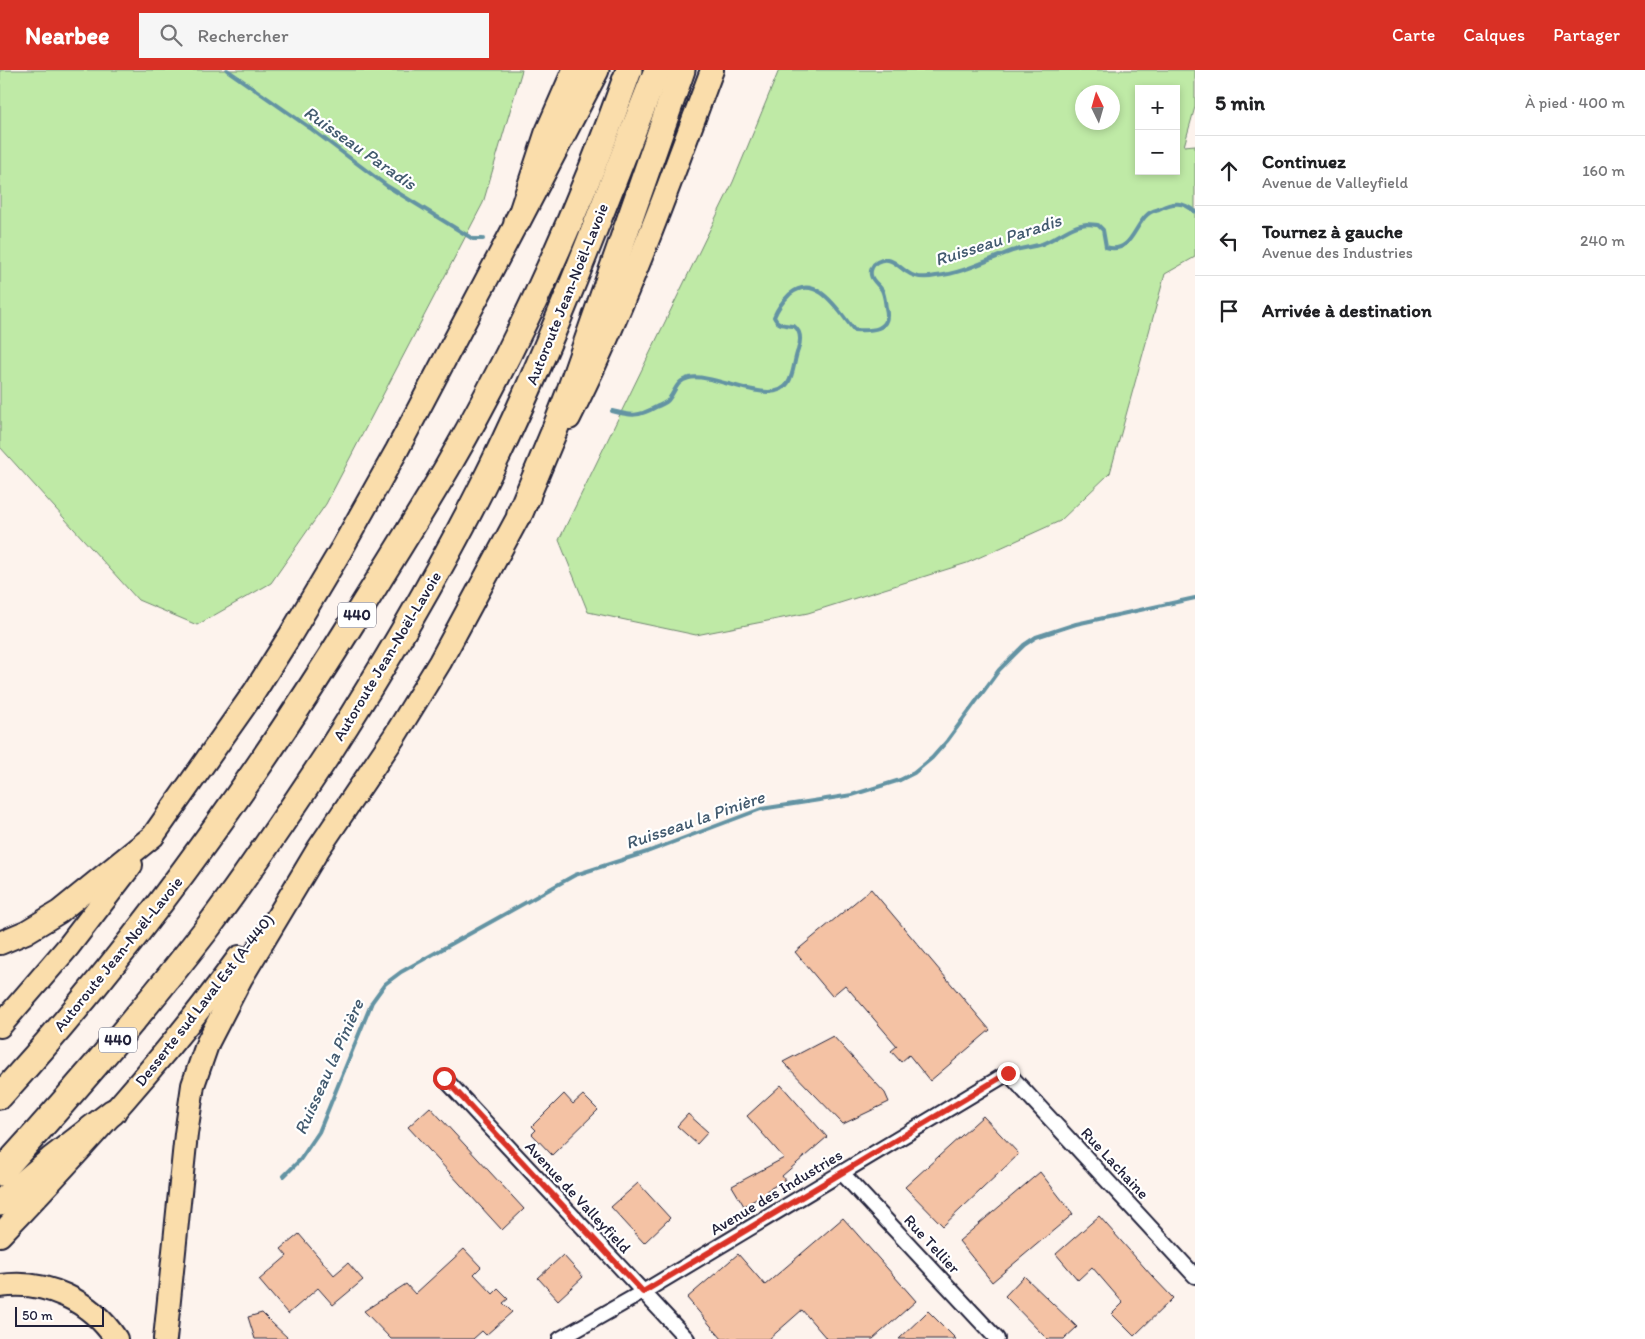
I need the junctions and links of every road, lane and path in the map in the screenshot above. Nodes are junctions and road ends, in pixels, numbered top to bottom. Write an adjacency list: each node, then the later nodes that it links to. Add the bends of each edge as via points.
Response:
1 (574, 70): 7 (highway, via 546,134)
2 (596, 70): 7 (highway)
3 (629, 70): 15 (highway, Autoroute Jean-Noël-Lavoie / 440, via 537,294 480,407 410,530 294,715 211,835 123,951)
4 (657, 70): 17 (highway, Autoroute Jean-Noël-Lavoie / 440, via 574,282 520,408 465,521 407,625 309,783 228,900 95,1067)
5 (682, 70): 8 (highway, via 569,393)
6 (712, 70): 8 (highway, via 608,336 545,468)
7 (517, 222): 9 (highway, via 397,450 321,584 251,697)
8 (520, 512): 10 (highway, via 440,662)
9 (153, 836): 11 (highway, via 60,912); 12 (highway, via 74,939)
10 (319, 848): 16 (highway, Desserte sud Laval Est (A-440), via 175,1042); 24 (highway, via 241,978 202,1054 193,1085 186,1134)
11 (0, 943)
12 (0, 1026)
13 (1008, 1073): 18 (street, Avenue des Industries); 21 (street, Rue Lachaine)
14 (444, 1078): 23 (street, Avenue de Valleyfield)
15 (0, 1096)
16 (114, 1112): 19 (highway); 20 (highway, Desserte sud Laval Est (A-440))
17 (0, 1173)
18 (842, 1173): 23 (street, Avenue des Industries); 28 (street, Rue Tellier)
19 (0, 1203)
20 (0, 1234)
21 (1195, 1276)
22 (0, 1286): 25 (highway, via 33,1286 74,1299 99,1316)
23 (643, 1292): 26 (street, Avenue des Industries); 27 (street, Avenue de Valleyfield)
24 (168, 1332)
25 (116, 1339)
26 (560, 1339)
27 (687, 1339)
28 (997, 1339)

